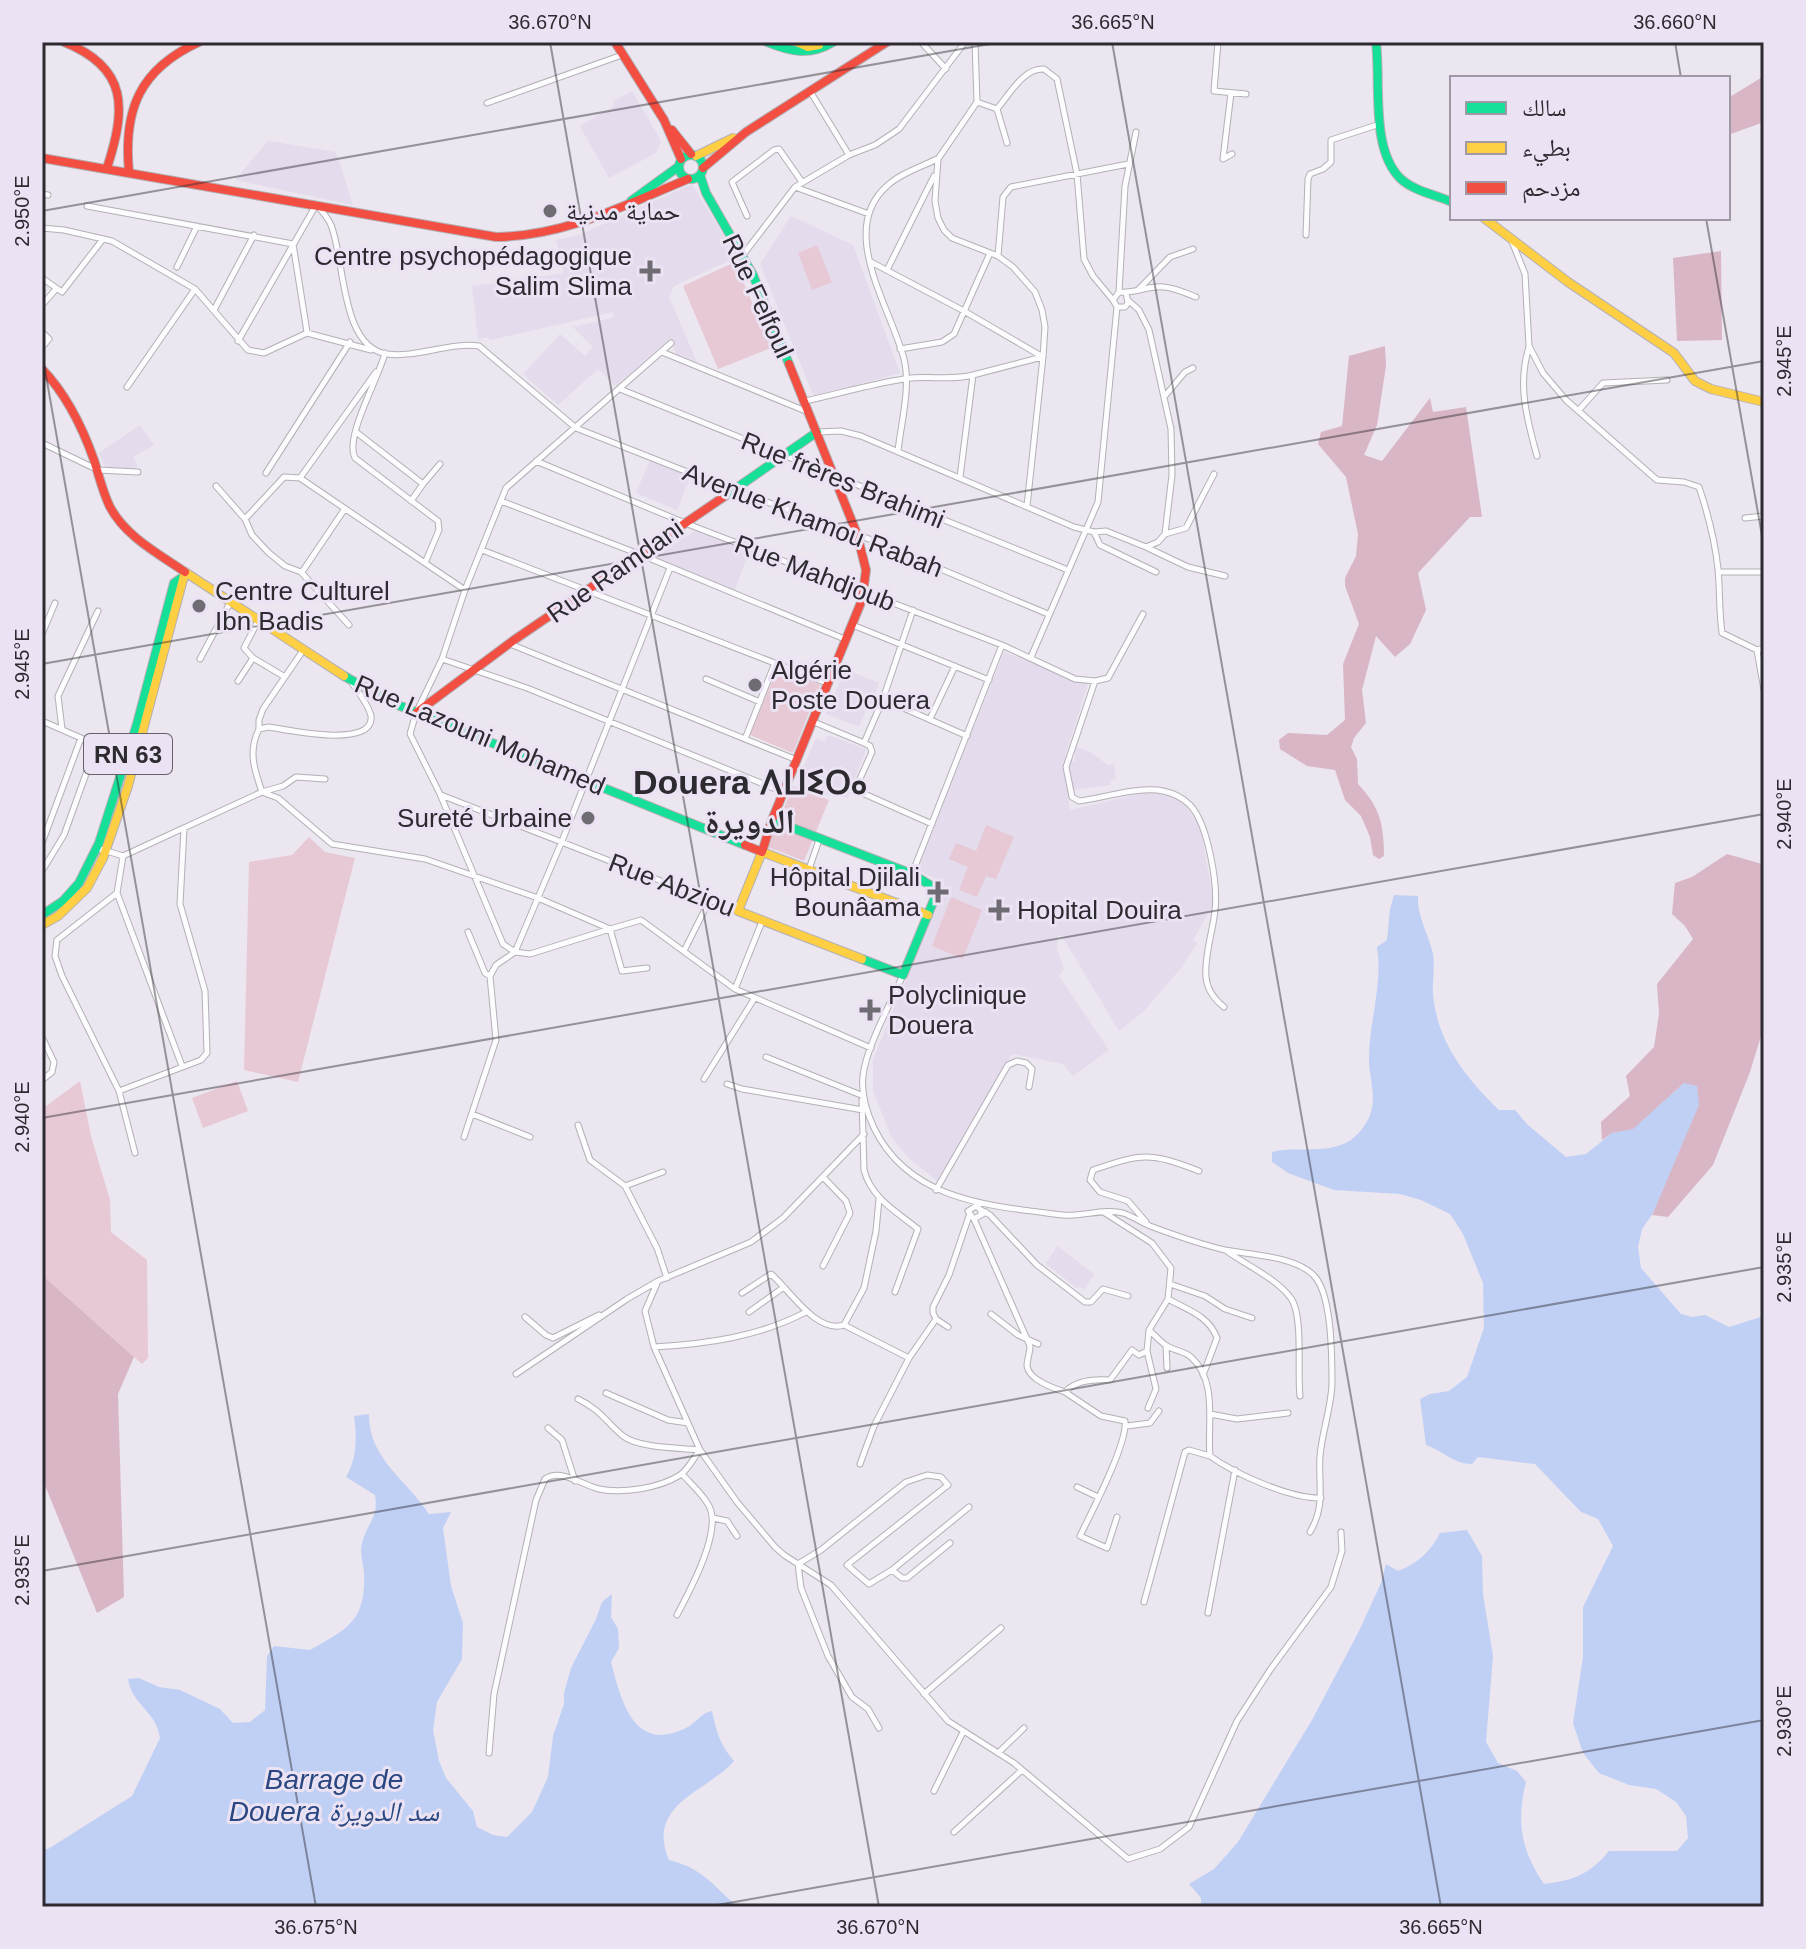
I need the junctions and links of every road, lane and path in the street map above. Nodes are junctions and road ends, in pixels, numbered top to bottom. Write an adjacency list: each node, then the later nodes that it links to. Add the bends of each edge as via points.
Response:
1 (64, 42): 27 (main road, via 95,56 114,81 120,115)
2 (199, 42): 37 (main road, via 162,62 139,93 127,122)
3 (615, 42): 14 (main road)
4 (767, 42): 7 (main road, via 800,54)
5 (797, 42): 6 (main road, via 808,47)
6 (824, 42)
7 (833, 42)
8 (887, 42): 16 (main road)
9 (921, 42): 15 (street)
10 (965, 42): 15 (street)
11 (975, 42): 19 (street)
12 (1218, 42): 17 (street, via 1214,91)
13 (1376, 42): 23 (main road)
14 (622, 55): 20 (street); 22 (main road)
15 (946, 69): 30 (street, via 899,129)
16 (809, 90): 24 (main road); 30 (street)
17 (1231, 93): 18 (street); 28 (street, via 1223,159)
18 (1246, 94)
19 (977, 102): 21 (street); 32 (street)
20 (487, 103)
21 (997, 109): 26 (street); 39 (street, via 1030,71 1039,68 1053,74)
22 (664, 120): 29 (main road); 33 (main road)
23 (1380, 124): 43 (main road, via 1388,161 1398,176); 53 (street, via 1329,142 1331,162 1308,179)
24 (746, 132): 29 (main road); 40 (main road)
25 (1136, 132): 34 (street)
26 (1007, 143)
27 (112, 153): 35 (main road); 36 (main road)
28 (1232, 154)
29 (694, 155): 33 (main road); 40 (main road, via 702,161)
30 (849, 155): 41 (street)
31 (42, 158): 35 (main road)
32 (938, 159): 38 (street); 47 (street, via 887,185)
33 (679, 163): 40 (main road, via 682,176); 45 (main road)
34 (1128, 164): 39 (street); 68 (street)
35 (91, 165): 36 (main road)
36 (107, 168): 37 (main road)
37 (129, 172): 44 (main road)
38 (936, 172): 58 (street, via 935,201 944,230); 63 (street)
39 (1077, 174): 60 (street, via 1016,184 1006,191); 70 (street, via 1084,259)
40 (696, 176): 45 (main road); 59 (main road, Rue Felfoul)
41 (802, 182): 42 (street); 48 (street, via 784,152 774,150 732,182)
42 (795, 187): 47 (street); 59 (street)
43 (1450, 201)
44 (316, 205): 45 (main road, via 483,236 509,236 569,227); 56 (street); 84 (street, via 330,222 345,293 362,339)
45 (626, 205)
46 (87, 206): 50 (street)
47 (869, 214): 61 (street, via 865,235)
48 (747, 216)
49 (1487, 220): 54 (main road)
50 (197, 226): 52 (street); 62 (street)
51 (42, 228): 55 (street)
52 (254, 235): 56 (street); 74 (street)
53 (1306, 235)
54 (1509, 235): 81 (street, via 1525,274); 98 (main road, via 1674,353 1695,381)
55 (103, 239): 65 (street, via 62,292); 66 (street)
56 (293, 244): 77 (street); 78 (street)
57 (1193, 249): 67 (street, via 1170,257)
58 (990, 253): 60 (street); 75 (street)
59 (742, 256): 97 (main road, Rue Felfoul)
60 (998, 256): 87 (street, via 1035,292 1045,327)
61 (870, 261): 63 (street); 83 (street)
62 (177, 267)
63 (887, 270): 75 (street)
64 (42, 278): 65 (street)
65 (56, 289): 72 (street)
66 (195, 289): 74 (street); 94 (street)
67 (1137, 291): 68 (street); 69 (street, via 1165,287)
68 (1122, 293): 70 (street); 71 (street)
69 (1196, 297)
70 (1113, 300): 73 (street)
71 (1129, 301): 73 (street); 96 (street, via 1149,330)
72 (42, 303)
73 (1117, 307): 128 (street, via 1098,502)
74 (214, 310): 78 (street)
75 (964, 311): 83 (street, via 949,338); 87 (street)
76 (42, 332): 82 (street, via 49,339)
77 (307, 333): 78 (street, via 264,353); 79 (street, Avenue Khamou Rabah)
78 (238, 341)
79 (350, 342): 84 (street, Avenue Khamou Rabah); 112 (street)
80 (671, 343): 85 (street)
81 (1529, 346): 99 (street, via 1543,373); 106 (street, via 1522,380)
82 (42, 347)
83 (900, 349): 92 (street)
84 (372, 350): 86 (street, Avenue Khamou Rabah)
85 (662, 352): 95 (street); 100 (street)
86 (385, 353): 88 (street); 101 (street, Avenue Khamou Rabah, via 479,346)
87 (1043, 357): 91 (street); 122 (street)
88 (382, 363): 102 (street); 116 (street)
89 (1193, 368): 96 (street)
90 (42, 369): 110 (main road, Rue Lazouni Mohamed, via 73,411)
91 (973, 375): 92 (street); 115 (street)
92 (905, 378): 97 (street); 105 (street)
93 (1667, 380): 99 (street, via 1603,383)
94 (127, 387)
95 (619, 389): 101 (street); 107 (street, Rue frères Brahimi)
96 (1164, 397): 131 (street, via 1173,452)
97 (805, 401): 100 (main road, Rue Felfoul)
98 (1764, 402)
99 (1578, 411): 140 (street, via 1657,480 1699,487 1711,522)
100 (809, 412): 103 (main road, Rue Felfoul)
101 (576, 428): 108 (street); 119 (street, Avenue Khamou Rabah)
102 (356, 432): 117 (street); 120 (street, via 355,458)
103 (817, 432): 105 (street, via 851,432); 107 (main road, Rue Ramdani); 114 (main road, Rue Felfoul)
104 (42, 443): 110 (street)
105 (898, 451): 115 (street)
106 (1537, 456)
107 (783, 457): 114 (street, Rue frères Brahimi); 119 (main road, Rue Ramdani)
108 (536, 461): 121 (street, via 506,488); 127 (street, Rue Mahdjoub)
109 (440, 464): 117 (street)
110 (98, 470): 111 (street); 142 (main road, Rue Lazouni Mohamed, via 120,522)
111 (138, 472)
112 (266, 473)
113 (1214, 474): 131 (street, via 1186,528)
114 (834, 476): 130 (main road, Rue Felfoul); 137 (street, Rue frères Brahimi)
115 (960, 477): 122 (street)
116 (300, 478): 123 (street); 126 (street, via 284,477)
117 (423, 484): 120 (street)
118 (216, 486): 126 (street)
119 (733, 490): 127 (main road, Rue Ramdani); 130 (street, Avenue Khamou Rabah)
120 (411, 501): 135 (street, via 440,524)
121 (501, 501): 133 (street); 134 (street)
122 (1027, 506): 128 (street)
123 (344, 510): 135 (street); 138 (street)
124 (1764, 516): 125 (street)
125 (1745, 518)
126 (245, 519): 138 (street, via 269,553)
127 (685, 523): 134 (main road, Rue Ramdani); 146 (street, Rue Mahdjoub)
128 (1086, 530): 129 (street); 137 (street)
129 (1094, 532): 132 (street, via 1106,531); 139 (street, via 1100,545)
130 (857, 534): 146 (main road, Rue Felfoul, via 868,572); 151 (street, Avenue Khamou Rabah)
131 (1165, 534): 132 (street)
132 (1146, 547): 143 (street, via 1188,567)
133 (482, 550): 144 (street); 145 (street)
134 (639, 554): 136 (street); 145 (main road, Rue Ramdani)
135 (425, 563): 144 (street)
136 (670, 568): 153 (street); 158 (street)
137 (1068, 570): 151 (street)
138 (301, 572): 155 (street)
139 (1156, 572)
140 (1718, 572): 141 (street); 164 (street, via 1722,633)
141 (1764, 572)
142 (184, 574): 147 (main road, Rue Lazouni Mohamed); 194 (main road, RN 63, via 174,583); 208 (main road, via 128,786)
143 (1225, 576)
144 (465, 590): 168 (street)
145 (590, 590): 153 (street); 159 (main road, Rue Ramdani)
146 (866, 592): 149 (street, Rue Mahdjoub); 156 (main road)
147 (231, 601): 154 (main road, Rue Lazouni Mohamed); 167 (street)
148 (55, 603): 157 (street)
149 (913, 610): 160 (street); 161 (street, Rue Mahdjoub)
150 (98, 611): 188 (street, via 58,696)
151 (1048, 614): 165 (street)
152 (1143, 614): 177 (street, via 1108,678)
153 (651, 616): 169 (street); 179 (street)
154 (259, 618): 163 (main road, Rue Lazouni Mohamed); 166 (street, via 243,644)
155 (349, 625)
156 (854, 625): 158 (main road); 160 (street)
157 (42, 634)
158 (848, 640): 178 (main road)
159 (510, 644): 171 (main road, Rue Ramdani); 179 (street)
160 (900, 644): 170 (street); 181 (street)
161 (1002, 645): 165 (street, Rue Mahdjoub); 175 (street)
162 (1764, 648): 164 (street)
163 (304, 649): 172 (street); 173 (main road, Rue Lazouni Mohamed)
164 (1757, 650): 180 (street)
165 (1031, 657): 177 (street, Rue Mahdjoub, via 1075,679)
166 (253, 658): 172 (street); 176 (street)
167 (200, 659)
168 (442, 659): 171 (street); 183 (street)
169 (775, 663): 178 (street); 182 (street)
170 (955, 666): 175 (street); 184 (street)
171 (473, 670): 183 (main road, Rue Ramdani); 185 (street)
172 (285, 677): 189 (street, via 263,709)
173 (349, 679): 183 (main road, Rue Lazouni Mohamed); 189 (street, via 370,711 369,726 362,731 343,735)
174 (706, 679): 182 (street)
175 (989, 680): 190 (street)
176 (238, 681)
177 (1095, 681): 232 (street, via 1066,767 1072,797 1079,801 1151,789 1177,795 1190,805 1203,830 1215,889 1206,980)
178 (829, 684): 187 (main road)
179 (621, 690): 185 (street); 192 (street)
180 (1764, 690)
181 (883, 699): 184 (street); 193 (street)
182 (760, 702): 192 (street)
183 (416, 713): 198 (main road, Rue Lazouni Mohamed); 201 (street, via 410,734)
184 (930, 719): 190 (street)
185 (609, 720): 198 (street); 200 (street)
186 (42, 721): 188 (street)
187 (813, 721): 193 (street); 196 (main road)
188 (62, 729): 191 (street)
189 (259, 729): 199 (street, via 252,750)
190 (967, 736): 203 (street)
191 (81, 738): 194 (street); 207 (street)
192 (745, 739): 196 (street)
193 (864, 743): 203 (street, via 872,752 858,783 860,792)
194 (127, 758): 208 (main road, RN 63)
195 (91, 760): 212 (street, via 64,835)
196 (797, 760): 200 (main road)
197 (325, 779): 199 (street, via 296,777)
198 (586, 781): 206 (street); 209 (main road, Rue Lazouni Mohamed)
199 (262, 792): 204 (street); 214 (street, via 278,798 332,844 425,859)
200 (785, 793): 202 (main road)
201 (440, 794): 206 (street, Rue Abziou); 214 (street)
202 (772, 820): 205 (main road); 209 (main road)
203 (932, 824): 213 (street)
204 (184, 828): 210 (street); 236 (street, via 180,904 205,991 208,1050 204,1059)
205 (819, 840): 211 (street); 213 (main road)
206 (562, 841): 216 (street); 217 (street, Rue Abziou)
207 (42, 843)
208 (101, 850): 210 (street); 219 (main road, RN 63, via 63,901); 222 (main road, via 87,888)
209 (762, 852): 211 (main road, Rue Lazouni Mohamed); 218 (main road)
210 (123, 856): 215 (street)
211 (809, 870): 220 (main road, Rue Lazouni Mohamed)
212 (42, 871)
213 (912, 874): 220 (main road, via 938,890)
214 (475, 875): 216 (street); 226 (street, via 500,941)
215 (117, 893): 236 (street); 242 (street, via 63,934 54,947 62,976)
216 (538, 898): 223 (street); 226 (street)
217 (710, 899): 218 (street, Rue Abziou); 225 (street)
218 (738, 911): 221 (main road, Rue Abziou)
219 (42, 915)
220 (928, 915): 228 (main road)
221 (763, 919): 228 (main road, Rue Abziou); 230 (street)
222 (42, 925)
223 (610, 929): 225 (street, via 641,920); 226 (street, via 541,952); 227 (street, via 622,971)
224 (468, 932): 229 (street)
225 (684, 951): 230 (street)
226 (515, 952): 229 (street)
227 (647, 968)
228 (903, 975): 234 (street)
229 (490, 976): 245 (street, via 496,1040)
230 (735, 989): 231 (street)
231 (754, 999): 234 (street); 237 (street)
232 (1224, 1007)
233 (42, 1037): 238 (street, via 54,1068)
234 (871, 1048): 240 (street)
235 (766, 1057): 243 (street)
236 (182, 1067): 242 (street)
237 (704, 1079)
238 (42, 1080)
239 (727, 1084): 244 (street)
240 (862, 1087): 243 (street); 255 (street, via 882,1142)
241 (1029, 1087): 255 (street, via 1030,1066 1017,1061 1008,1065)
242 (119, 1091): 250 (street)
243 (861, 1095): 244 (street)
244 (863, 1110): 247 (street)
245 (472, 1114): 248 (street); 249 (street)
246 (578, 1125): 254 (street, via 590,1160)
247 (864, 1134): 253 (street); 256 (street, via 864,1170)
248 (464, 1137)
249 (530, 1137)
250 (135, 1153)
251 (1199, 1171): 261 (street, via 1147,1155 1093,1170 1094,1187 1128,1201)
252 (663, 1172): 254 (street)
253 (823, 1177): 263 (street, via 850,1213); 264 (street, via 751,1242)
254 (625, 1186): 264 (street)
255 (936, 1190): 257 (street)
256 (879, 1199): 268 (street, via 918,1229); 279 (street, via 864,1288)
257 (971, 1204): 258 (street); 260 (street)
258 (982, 1209): 259 (street, via 1073,1216); 260 (street); 270 (street, via 1037,1265 1085,1302 1103,1289)
259 (1104, 1212): 261 (street, via 1124,1213); 266 (street, via 1152,1243 1171,1268)
260 (972, 1217): 277 (street, via 933,1307); 282 (street)
261 (1149, 1225): 262 (street)
262 (1224, 1250): 293 (street, via 1293,1299); 310 (street, via 1294,1263 1307,1269 1323,1292 1332,1379 1320,1457)
263 (823, 1266)
264 (667, 1278): 265 (street)
265 (658, 1281): 275 (street); 285 (street, via 645,1311)
266 (1170, 1284): 271 (street); 278 (street)
267 (784, 1287): 269 (street, via 767,1274); 272 (street); 273 (street)
268 (895, 1292)
269 (742, 1293)
270 (1128, 1296)
271 (1168, 1299): 281 (street); 290 (street, via 1208,1321 1216,1333)
272 (749, 1312)
273 (806, 1312): 279 (street, via 834,1327); 285 (street, via 759,1333)
274 (991, 1314): 282 (street)
275 (602, 1315): 276 (street, via 553,1338); 289 (street)
276 (525, 1317)
277 (939, 1318): 280 (street); 287 (street)
278 (1252, 1318)
279 (844, 1325): 287 (street)
280 (948, 1327)
281 (1149, 1330): 284 (street); 286 (street)
282 (1027, 1339): 283 (street); 291 (street, via 1030,1374)
283 (1038, 1344)
284 (1166, 1346): 288 (street); 290 (street, via 1192,1357)
285 (654, 1347): 299 (street)
286 (1147, 1351): 291 (street, via 1139,1355 1132,1350 1110,1380 1074,1384); 295 (street, via 1156,1389)
287 (909, 1358): 304 (street)
288 (1167, 1368)
289 (516, 1374)
290 (1203, 1376): 298 (street)
291 (1065, 1392): 300 (street)
292 (606, 1393): 299 (street, via 668,1420)
293 (1300, 1396)
294 (578, 1399): 302 (street, via 627,1439)
295 (1148, 1408)
296 (1159, 1411): 300 (street, via 1150,1423)
297 (1288, 1413): 298 (street, via 1237,1419)
298 (1210, 1414): 303 (street)
299 (688, 1423): 302 (street)
300 (1127, 1426): 309 (street)
301 (548, 1428): 307 (street, via 562,1440)
302 (700, 1450): 306 (street); 318 (street, via 775,1547)
303 (1210, 1456): 305 (street); 320 (street, via 1185,1452)
304 (860, 1464)
305 (1235, 1470): 310 (street); 321 (street)
306 (682, 1474): 307 (street, via 622,1490); 313 (street, via 707,1501)
307 (575, 1481): 328 (street, via 551,1475 536,1500 494,1694)
308 (1077, 1487): 309 (street)
309 (1098, 1497): 312 (street, via 1080,1536 1107,1548)
310 (1322, 1498): 314 (street)
311 (969, 1507): 319 (street)
312 (1117, 1517)
313 (713, 1518): 316 (street, via 727,1521); 322 (street, via 705,1557)
314 (1310, 1532)
315 (1341, 1532): 330 (street, via 1342,1551 1331,1587 1237,1721 1189,1827 1160,1849 1128,1859)
316 (737, 1536)
317 (950, 1543): 319 (street, via 907,1578)
318 (798, 1564): 319 (street, via 906,1482 941,1477 946,1489 847,1565 869,1584); 324 (street, via 831,1585); 325 (street, via 801,1588 828,1656 852,1697 868,1709)
319 (892, 1570)
320 (1144, 1602)
321 (1208, 1613)
322 (677, 1615)
323 (1001, 1628): 324 (street)
324 (924, 1694): 327 (street)
325 (879, 1728)
326 (1024, 1728): 329 (street)
327 (963, 1732): 329 (street); 331 (street)
328 (489, 1753)
329 (998, 1753): 330 (street)
330 (1022, 1770): 332 (street)
331 (934, 1791)
332 (954, 1832)

